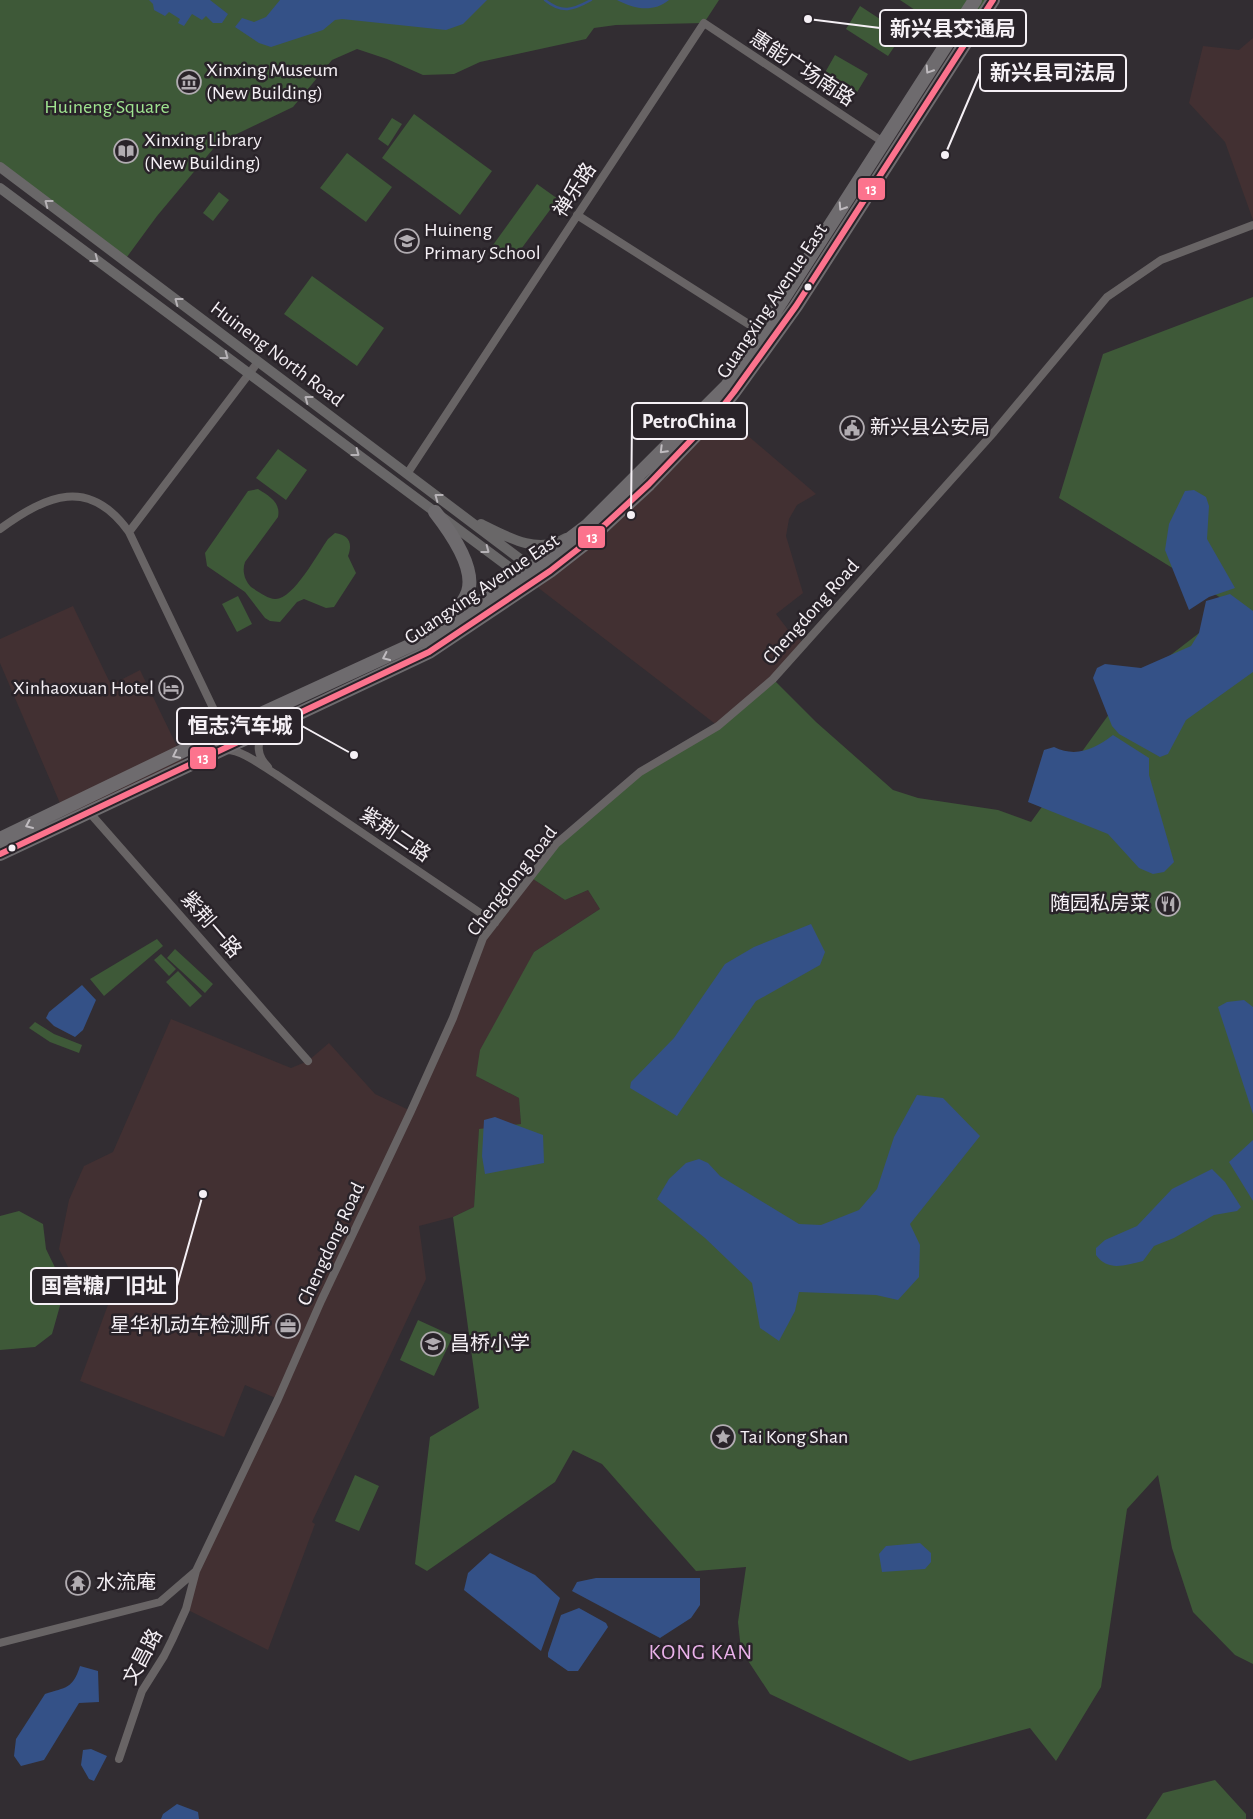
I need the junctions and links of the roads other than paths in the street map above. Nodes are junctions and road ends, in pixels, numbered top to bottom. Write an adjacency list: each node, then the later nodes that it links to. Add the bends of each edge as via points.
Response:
1 (975, 0): 4 (highway, Guangxing Avenue East, one-way to 4)
2 (994, 0): 20 (highway, Guangxing Avenue East, via 796,306 719,411 649,484 550,571 429,652)
3 (704, 23): 4 (street, 惠能广场南路); 7 (street, 禅乐路)
4 (883, 142): 9 (highway, Guangxing Avenue East, one-way to 9)
5 (0, 167): 10 (street, Huineng North Road, one-way to 5)
6 (0, 188): 11 (street, Huineng North Road, one-way to 11)
7 (577, 215): 9 (street); 12 (street, 禅乐路)
8 (1253, 225): 27 (street, Chengdong Road, via 1161,260 1107,297 994,432 773,679 718,726 640,772 556,844)
9 (761, 332): 15 (highway, Guangxing Avenue East, one-way to 15, via 727,386)
10 (258, 362): 11 (street); 12 (street, Huineng North Road, one-way to 10)
11 (250, 374): 14 (street, Huineng North Road, one-way to 14); 17 (street)
12 (407, 474): 13 (street, Huineng North Road, one-way to 12)
13 (452, 507): 15 (street, via 505,536 531,545 563,540); 18 (street, Huineng North Road)
14 (435, 512): 18 (street, Huineng North Road, one-way to 18); 19 (highway, via 452,534 468,576 469,591)
15 (588, 525): 18 (highway, Guangxing Avenue East)
16 (0, 529): 17 (street, via 39,504 69,494 104,504)
17 (129, 532): 21 (street)
18 (527, 572): 19 (highway, Guangxing Avenue East)
19 (444, 625): 21 (highway, Guangxing Avenue East, one-way to 21, via 422,640)
20 (273, 724): 22 (highway, Guangxing Avenue East); 23 (street, 紫荆二路, via 262,736 259,751 263,762)
21 (224, 731): 25 (highway, Guangxing Avenue East, one-way to 25)
22 (218, 750): 23 (street, 紫荆二路, via 231,750); 24 (highway, Guangxing Avenue East)
23 (277, 775): 27 (street, 紫荆二路)
24 (89, 812): 26 (highway, Guangxing Avenue East); 28 (street, 紫荆一路)
25 (0, 838)
26 (0, 854)
27 (494, 923): 29 (street, Chengdong Road, via 483,938 453,1018 415,1103)
28 (308, 1061)
29 (196, 1571): 30 (street, Chengdong Road, via 160,1602); 31 (street, 文昌路, via 186,1609 164,1656 142,1691)
30 (0, 1642)
31 (119, 1759)

